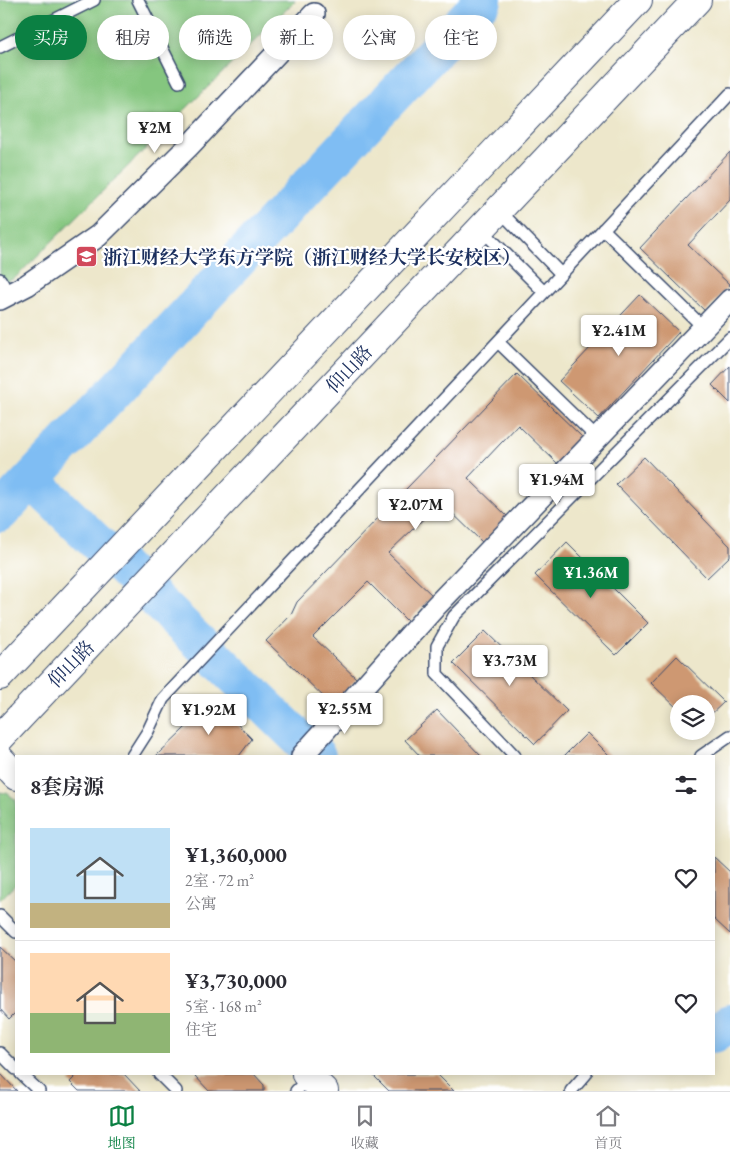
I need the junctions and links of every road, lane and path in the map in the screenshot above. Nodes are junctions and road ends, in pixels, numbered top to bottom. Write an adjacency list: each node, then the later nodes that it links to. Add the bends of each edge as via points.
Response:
1 (94, 0): 6 (lane)
2 (138, 0): 7 (lane)
3 (638, 0): 20 (main road)
4 (697, 0): 9 (main road, 仰山路)
5 (314, 14): 13 (street, via 98,236 27,285)
6 (0, 47)
7 (179, 82)
8 (730, 94): 11 (lane)
9 (499, 210): 10 (main road, 仰山路); 12 (lane)
10 (480, 229): 14 (lane); 22 (main road, 仰山路)
11 (603, 229): 12 (lane); 16 (lane)
12 (561, 274): 14 (lane)
13 (1, 287)
14 (544, 292): 18 (lane)
15 (730, 300): 16 (street)
16 (704, 328): 19 (street)
17 (730, 338): 25 (lane, via 454,616 437,646 437,674)
18 (498, 342): 19 (lane); 23 (lane, via 163,699)
19 (597, 438): 24 (street, via 435,607)
20 (0, 676)
21 (730, 736): 26 (lane)
22 (0, 738)
23 (133, 755)
24 (303, 755)
25 (514, 755)
26 (702, 755)
27 (0, 759): 28 (main road)
28 (15, 775)
29 (0, 916): 30 (lane)
30 (15, 931)
31 (0, 1053): 32 (lane)
32 (15, 1068)
33 (22, 1075): 36 (lane)
34 (160, 1075): 37 (lane)
35 (585, 1075): 38 (lane)
36 (39, 1091)
37 (176, 1091)
38 (570, 1091)

